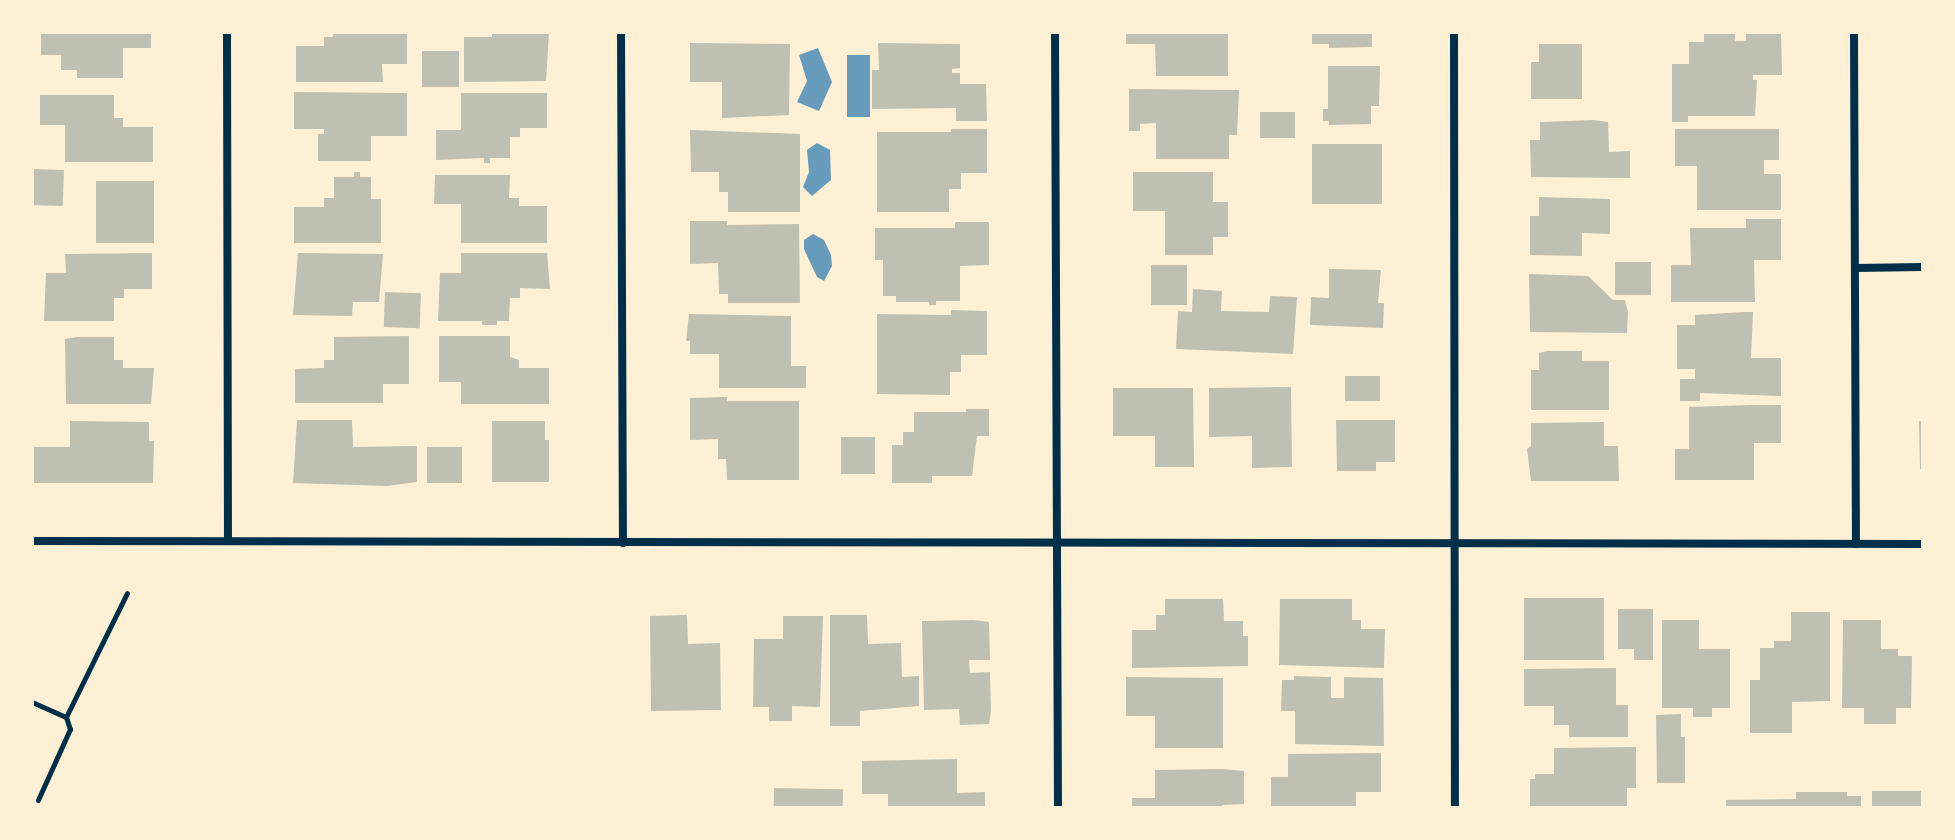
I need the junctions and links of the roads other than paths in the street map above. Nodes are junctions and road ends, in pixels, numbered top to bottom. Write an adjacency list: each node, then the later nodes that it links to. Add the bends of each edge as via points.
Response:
1 (227, 32): 9 (street)
2 (621, 32): 10 (street)
3 (1055, 32): 12 (street)
4 (1454, 32): 11 (street)
5 (1854, 32): 7 (street)
6 (1923, 267): 7 (street)
7 (1855, 268): 13 (street)
8 (32, 541): 9 (street)
9 (228, 541): 10 (street)
10 (623, 543): 12 (street)
11 (1454, 543): 12 (street); 13 (street); 16 (street)
12 (1058, 544): 15 (street)
13 (1856, 544): 14 (street)
14 (1923, 544)
15 (1058, 808)
16 (1455, 808)

